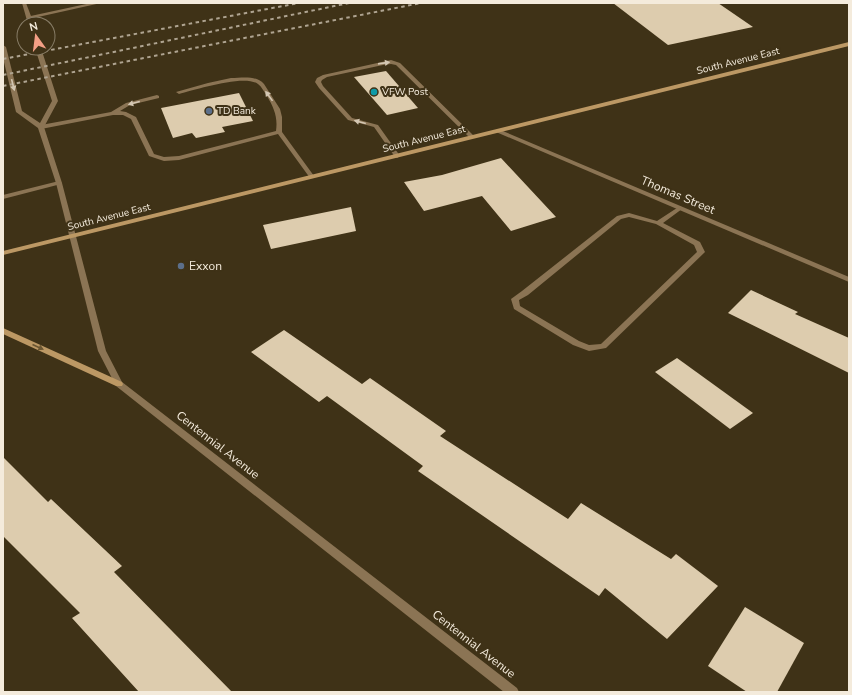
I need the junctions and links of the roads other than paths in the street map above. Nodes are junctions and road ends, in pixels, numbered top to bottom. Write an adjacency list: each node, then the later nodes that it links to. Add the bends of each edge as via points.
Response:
1 (24, 3): 3 (street)
2 (99, 3): 4 (street)
3 (29, 16)
4 (34, 16)
5 (849, 44): 12 (main road, South Avenue East)
6 (3, 47): 11 (street, one-way to 11, via 20,112)
7 (41, 56): 11 (street, via 55,101)
8 (179, 92): 13 (street, one-way to 8, via 278,108 260,83 249,79 234,80)
9 (157, 97): 10 (street, one-way to 10, via 128,104)
10 (113, 113): 11 (street); 13 (street, via 124,113 134,118 151,154 164,159 179,158)
11 (41, 127): 17 (street, Centennial Avenue)
12 (498, 130): 14 (main road, South Avenue East); 19 (street, Thomas Street)
13 (279, 132): 16 (street)
14 (472, 137): 15 (main road, South Avenue East); 15 (street, one-way to 14, via 376,126 350,119 321,87 319,79 383,63 398,64)
15 (397, 156): 16 (main road, South Avenue East)
16 (312, 177): 21 (main road, South Avenue East)
17 (58, 183): 18 (street); 21 (street, Centennial Avenue)
18 (3, 197)
19 (680, 208): 20 (street); 23 (street, Thomas Street)
20 (658, 223): 20 (street, via 697,244 701,252 603,346 589,348 576,343 517,307 515,299 619,217 629,215)
21 (71, 237): 22 (main road, South Avenue East); 25 (street, Centennial Avenue, via 102,351)
22 (3, 253)
23 (849, 280)
24 (3, 331): 25 (main road, one-way to 25)
25 (119, 384): 26 (street, Centennial Avenue)
26 (513, 692)

